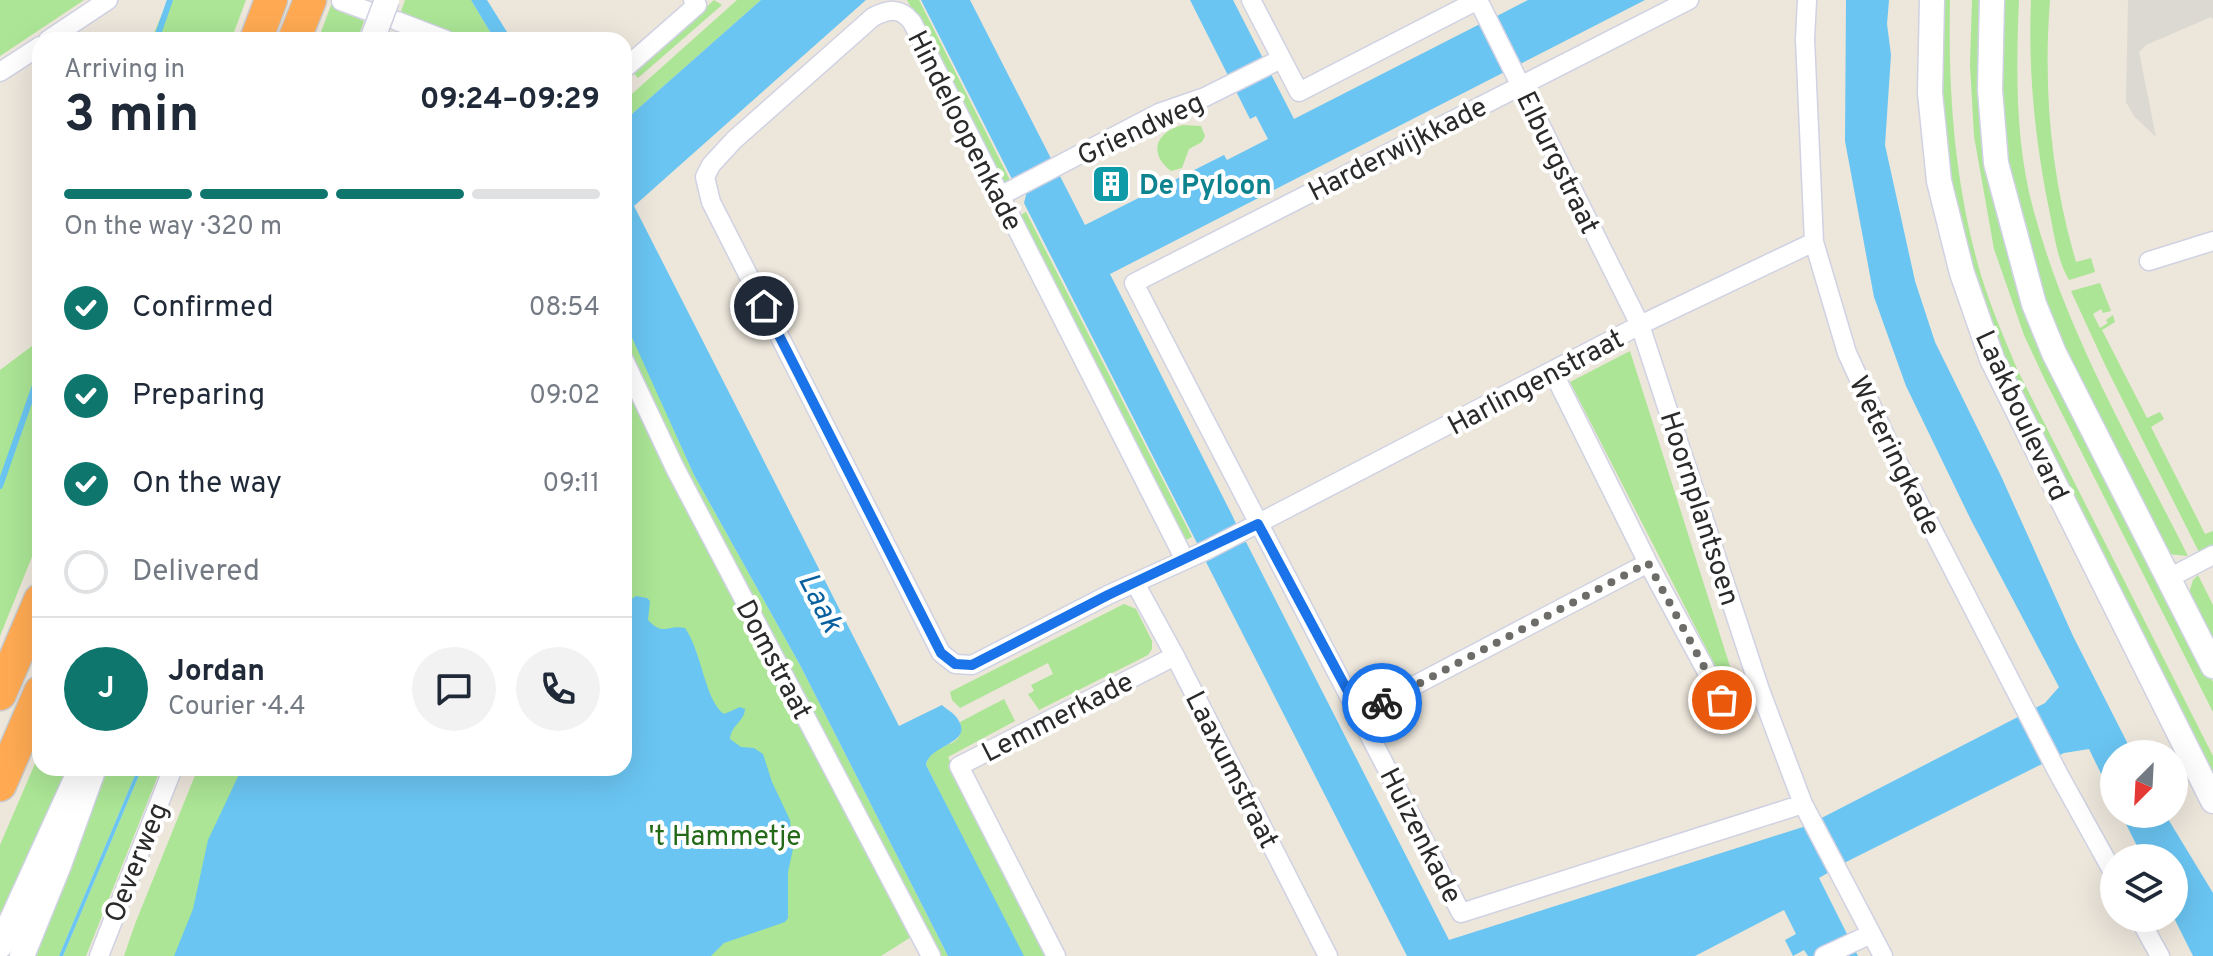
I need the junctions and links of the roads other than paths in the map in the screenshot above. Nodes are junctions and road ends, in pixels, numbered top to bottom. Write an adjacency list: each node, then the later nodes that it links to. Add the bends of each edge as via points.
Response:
1 (108, 0): 12 (street)
2 (271, 0): 13 (highway)
3 (1251, 0): 19 (street)
4 (1478, 0): 19 (street, via 1299,92); 21 (street, Elburgstraat)
5 (1689, 0): 21 (street, Harderwijkkade)
6 (1807, 0): 24 (street, Weteringkade)
7 (1932, 0): 46 (main road, Laakboulevard, via 1930,93 1939,181 1987,345)
8 (1992, 0): 33 (main road, Laakboulevard, via 1990,90 1996,163 2029,291 2054,353)
9 (325, 1): 11 (street); 14 (highway)
10 (695, 2): 18 (street)
11 (384, 10): 15 (main road, bridge); 16 (street)
12 (60, 32)
13 (259, 32)
14 (300, 32)
15 (375, 32)
16 (429, 32)
17 (32, 51): 20 (street)
18 (632, 61)
19 (1275, 62): 22 (street, Griendweg, via 1159,113)
20 (0, 72)
21 (1521, 85): 26 (street, Elburgstraat); 29 (street, Harderwijkkade, via 1134,283)
22 (1000, 196): 31 (street, Hindeloopenkade); 34 (street, Hindeloopenkade, via 912,22 890,10 873,17 734,140 705,177 711,202 941,653 955,664 972,665)
23 (2213, 241): 25 (street)
24 (1814, 242): 26 (street, Harlingenstraat); 48 (street, Weteringkade, via 1847,353 1894,455)
25 (2149, 261)
26 (1640, 325): 27 (street, Harlingenstraat); 38 (street, Hoornplantsoen)
27 (1553, 372): 29 (street, Harlingenstraat); 32 (street, Hoornplantsoen)
28 (632, 377): 54 (street, Domstraat)
29 (1258, 524): 31 (street, Hindeloopenkade); 41 (street, Huizenkade)
30 (2213, 555): 33 (street)
31 (1185, 560): 34 (street, Hindeloopenkade)
32 (1648, 563): 38 (street, Hoornplantsoen, via 1722,700); 41 (street)
33 (2169, 578): 37 (main road, Laakboulevard)
34 (1135, 583): 36 (street, Laaxumstraat)
35 (32, 619): 39 (highway)
36 (1175, 656): 55 (street, Lemmerkade, via 959,766); 56 (street, Laaxumstraat)
37 (2213, 666)
38 (1760, 690): 47 (street, Hoornplantsoen)
39 (0, 694)
40 (32, 711): 45 (highway)
41 (1360, 714): 47 (street, Huizenkade, via 1461,913)
42 (77, 776): 51 (main road)
43 (91, 776): 52 (main road)
44 (170, 776): 53 (street, Oeverweg)
45 (0, 785)
46 (2213, 801)
47 (1808, 812): 50 (street, Hoornplantsoen, via 1841,874)
48 (2100, 849)
49 (2147, 932): 59 (street)
50 (1864, 937): 57 (street); 58 (street, Hoornplantsoen)
51 (0, 946)
52 (22, 956)
53 (99, 956)
54 (931, 956)
55 (1056, 956)
56 (1328, 956)
57 (1824, 956)
58 (1883, 956)
59 (2160, 956)

